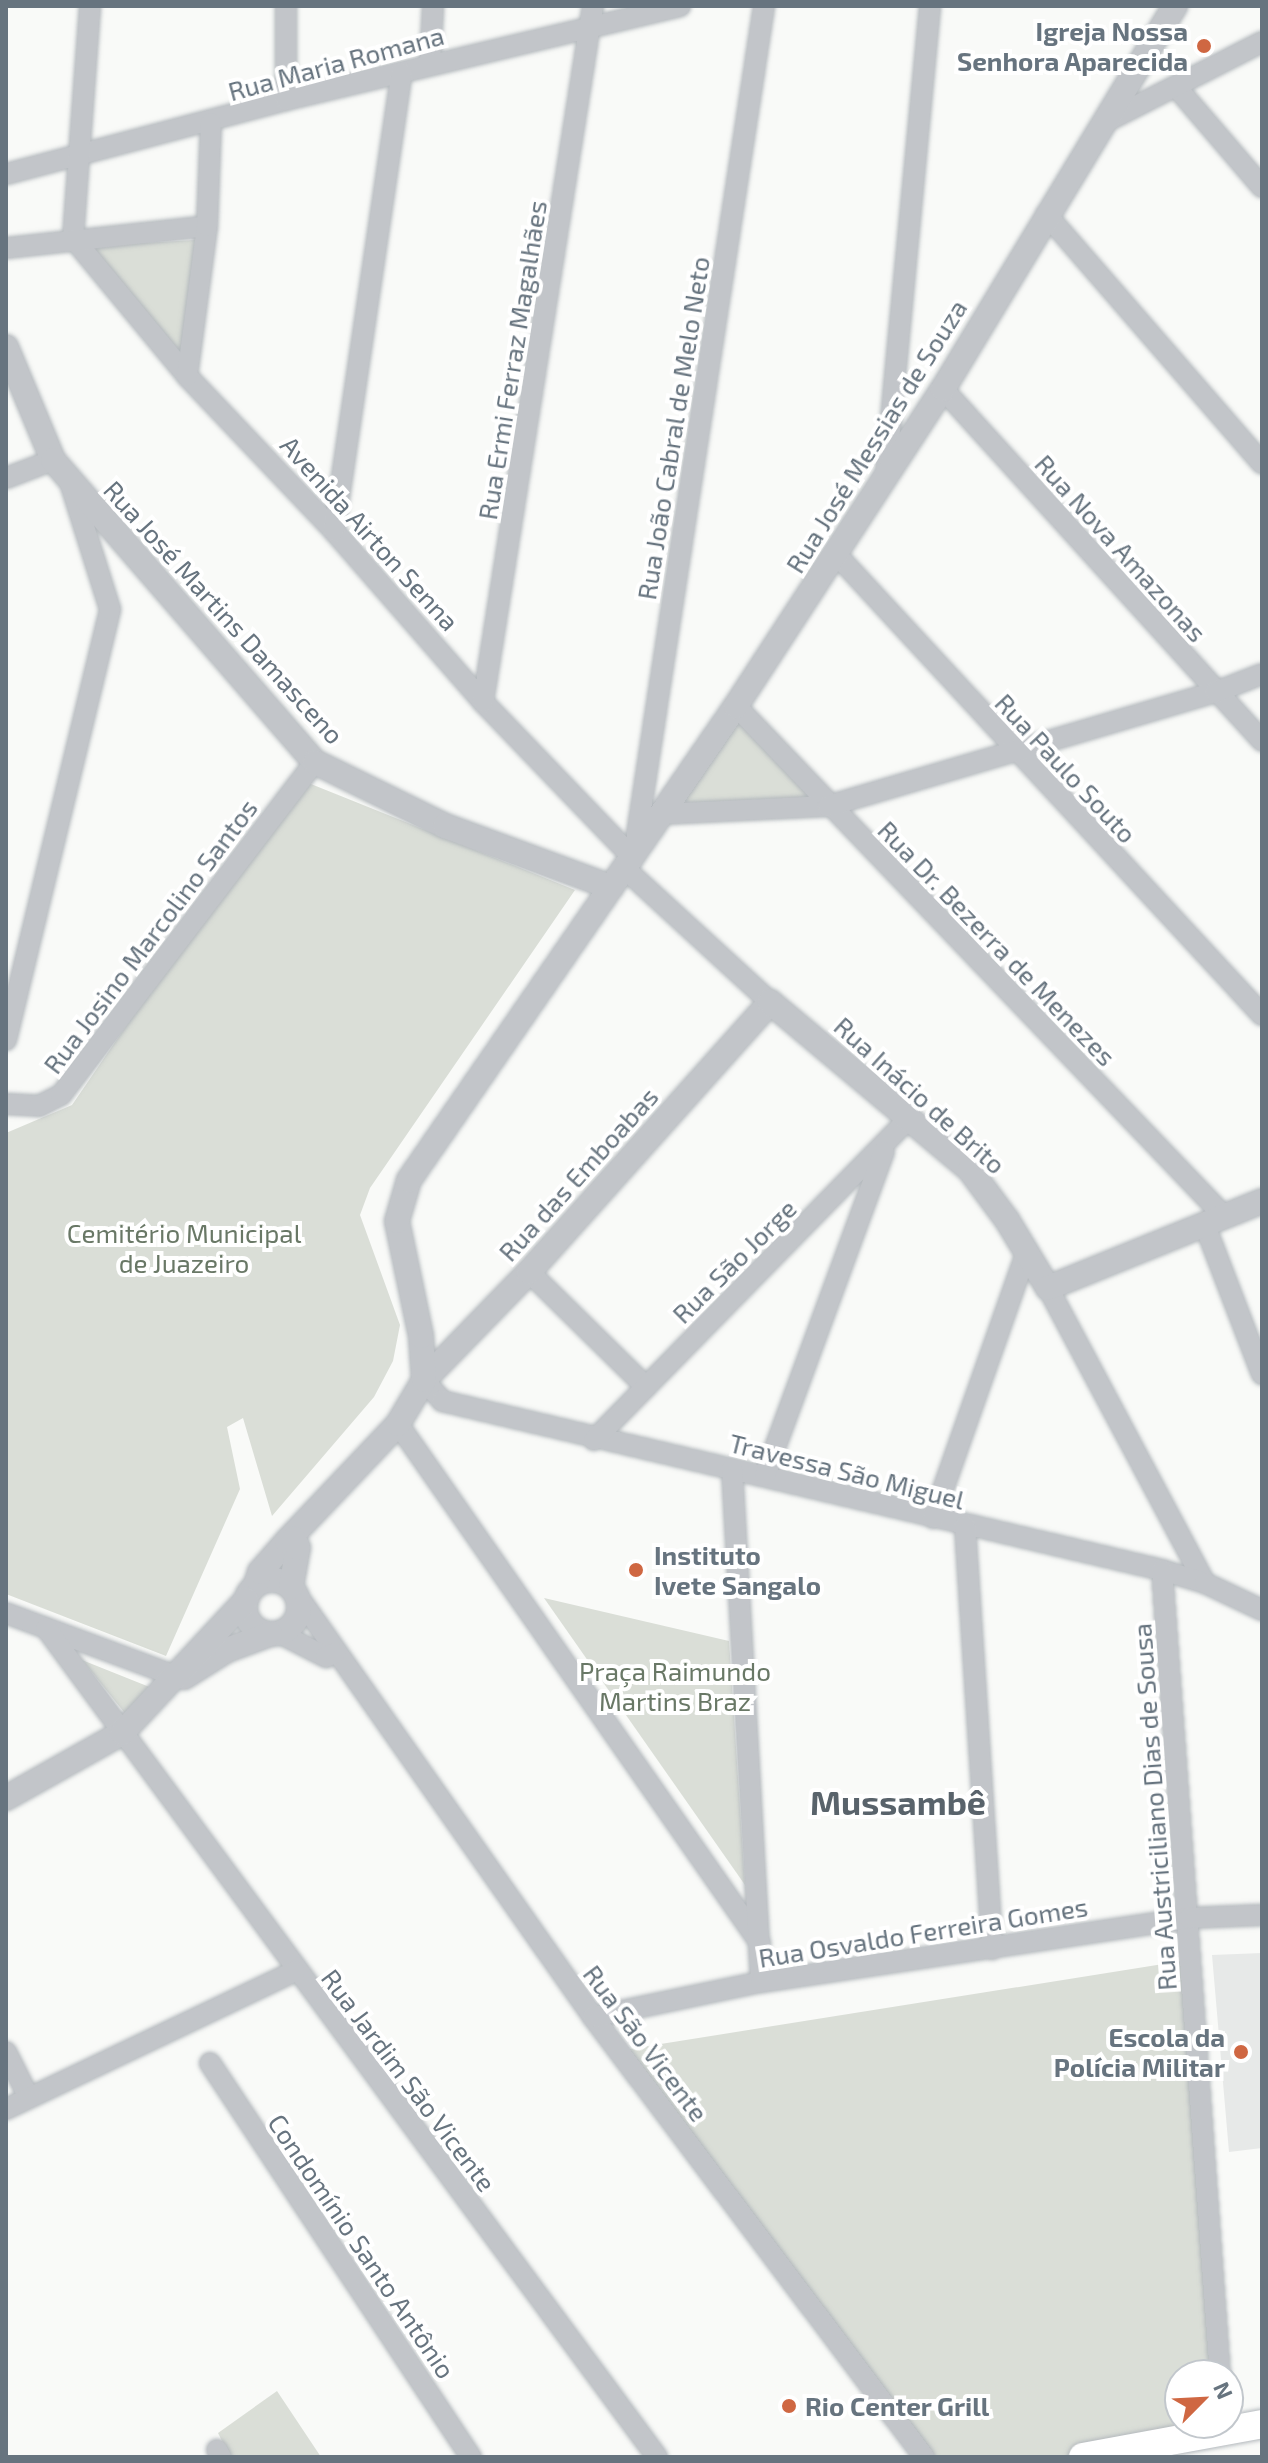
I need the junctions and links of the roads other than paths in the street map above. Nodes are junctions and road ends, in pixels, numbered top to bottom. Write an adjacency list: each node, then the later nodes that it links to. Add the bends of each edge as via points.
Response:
1 (90, 6): 17 (street)
2 (286, 6): 14 (street)
3 (433, 6): 11 (street)
4 (593, 6): 9 (street, Rua Ermi Ferraz Magalhães)
5 (680, 6): 9 (street, Rua Maria Romana)
6 (764, 6): 43 (street, Rua João Cabral de Melo Neto)
7 (930, 6): 29 (street)
8 (1175, 6): 15 (street, Rua José Messias de Souza)
9 (592, 28): 11 (street, Rua Maria Romana); 36 (street, Rua Ermi Ferraz Magalhães)
10 (1262, 42): 13 (street)
11 (430, 64): 12 (street, Rua Maria Romana)
12 (402, 73): 14 (street, Rua Maria Romana); 32 (street)
13 (1178, 89): 15 (street); 19 (street)
14 (286, 100): 16 (street, Rua Maria Romana)
15 (1109, 120): 20 (street, Rua José Messias de Souza)
16 (211, 123): 17 (street, Rua Maria Romana); 21 (street)
17 (78, 158): 18 (street, Rua Maria Romana); 22 (street)
18 (6, 174)
19 (1262, 187)
20 (1046, 214): 26 (street, Rua José Messias de Souza); 28 (street)
21 (207, 226): 22 (street); 25 (street)
22 (73, 238): 23 (street); 25 (street, Avenida Airton Senna)
23 (6, 248)
24 (6, 347): 27 (street, Rua José Martins Damasceno)
25 (187, 376): 32 (street, Avenida Airton Senna)
26 (943, 389): 29 (street, Rua José Messias de Souza); 35 (street, Rua Nova Amazonas)
27 (53, 460): 30 (street); 31 (street, Rua José Martins Damasceno)
28 (1262, 463)
29 (886, 472): 33 (street, Rua José Messias de Souza)
30 (6, 478)
31 (69, 481): 40 (street, Rua José Martins Damasceno); 46 (street, via 110,609)
32 (334, 531): 36 (street, Avenida Airton Senna)
33 (835, 553): 37 (street, Rua José Messias de Souza); 39 (street, Rua Paulo Souto)
34 (1262, 674): 35 (street)
35 (1216, 692): 38 (street, Rua Nova Amazonas); 39 (street)
36 (483, 702): 43 (street, Avenida Airton Senna)
37 (736, 706): 41 (street, Rua Dr. Bezerra de Menezes); 42 (street, Rua José Messias de Souza)
38 (1262, 741)
39 (1016, 753): 41 (street); 45 (street, Rua Paulo Souto)
40 (315, 762): 43 (street, Rua José Martins Damasceno, via 445,826); 47 (street, Rua Josino Marcolino Santos, via 61,1095 39,1106)
41 (828, 806): 42 (street); 51 (street, Rua Dr. Bezerra de Menezes)
42 (662, 814): 43 (street, Rua José Messias de Souza)
43 (623, 871): 44 (street, Rua Inácio de Brito); 56 (street, Rua José Messias de Souza, via 409,1180 398,1234 421,1336)
44 (770, 1002): 48 (street, Rua Inácio de Brito); 53 (street, Rua das Emboabas)
45 (1262, 1015)
46 (6, 1040)
47 (6, 1104)
48 (909, 1118): 49 (street, Rua São Jorge); 52 (street, Rua Inácio de Brito, via 970,1170)
49 (887, 1145): 57 (street, Rua São Jorge); 61 (street)
50 (1262, 1201): 51 (street)
51 (1213, 1219): 54 (street); 55 (street)
52 (1027, 1251): 54 (street, Rua Inácio de Brito); 62 (street)
53 (529, 1272): 56 (street, Rua das Emboabas); 57 (street)
54 (1048, 1288): 66 (street, Rua Inácio de Brito)
55 (1262, 1374)
56 (424, 1380): 58 (street, Rua das Emboabas); 59 (street, Travessa São Miguel, via 442,1401)
57 (646, 1387): 59 (street, Rua São Jorge)
58 (398, 1424): 64 (street, Rua das Emboabas); 79 (street)
59 (594, 1440): 60 (street, Travessa São Miguel)
60 (732, 1469): 61 (street, Travessa São Miguel); 79 (street)
61 (765, 1475): 62 (street, Travessa São Miguel)
62 (933, 1518): 63 (street, Travessa São Miguel)
63 (965, 1526): 65 (street, Travessa São Miguel); 80 (street)
64 (294, 1539): 67 (street); 68 (street, via 260,1572)
65 (1162, 1570): 66 (street, Travessa São Miguel); 78 (street, Rua Austriciliano Dias de Sousa)
66 (1205, 1583): 69 (street, Travessa São Miguel)
67 (294, 1591): 68 (street, via 274,1579); 72 (street, via 295,1622); 73 (street, Rua São Vicente, via 336,1645)
68 (251, 1592): 72 (street, via 253,1626); 74 (street)
69 (1262, 1610)
70 (6, 1613): 71 (street)
71 (46, 1628): 74 (street); 75 (street, Rua Jardim São Vicente)
72 (275, 1634): 73 (street, via 326,1657); 74 (street)
73 (335, 1653): 83 (street, Rua São Vicente)
74 (178, 1677): 75 (street)
75 (122, 1733): 76 (street); 81 (street, Rua Jardim São Vicente)
76 (6, 1798)
77 (1262, 1915): 78 (street, Rua Osvaldo Ferreira Gomes)
78 (1189, 1918): 80 (street, Rua Osvaldo Ferreira Gomes); 88 (street, Rua Austriciliano Dias de Sousa)
79 (760, 1943): 82 (street)
80 (992, 1949): 82 (street, Rua Osvaldo Ferreira Gomes)
81 (295, 1971): 86 (street); 91 (street, Rua Jardim São Vicente)
82 (761, 1982): 83 (street, Rua Osvaldo Ferreira Gomes)
83 (593, 2017): 92 (street, Rua São Vicente)
84 (6, 2052): 86 (street)
85 (210, 2063): 90 (street, Condomínio Santo Antônio)
86 (29, 2098): 87 (street)
87 (6, 2109)
88 (1219, 2359)
89 (1167, 2439): 93 (main road)
90 (471, 2457)
91 (657, 2457)
92 (924, 2457)
93 (1083, 2457)

